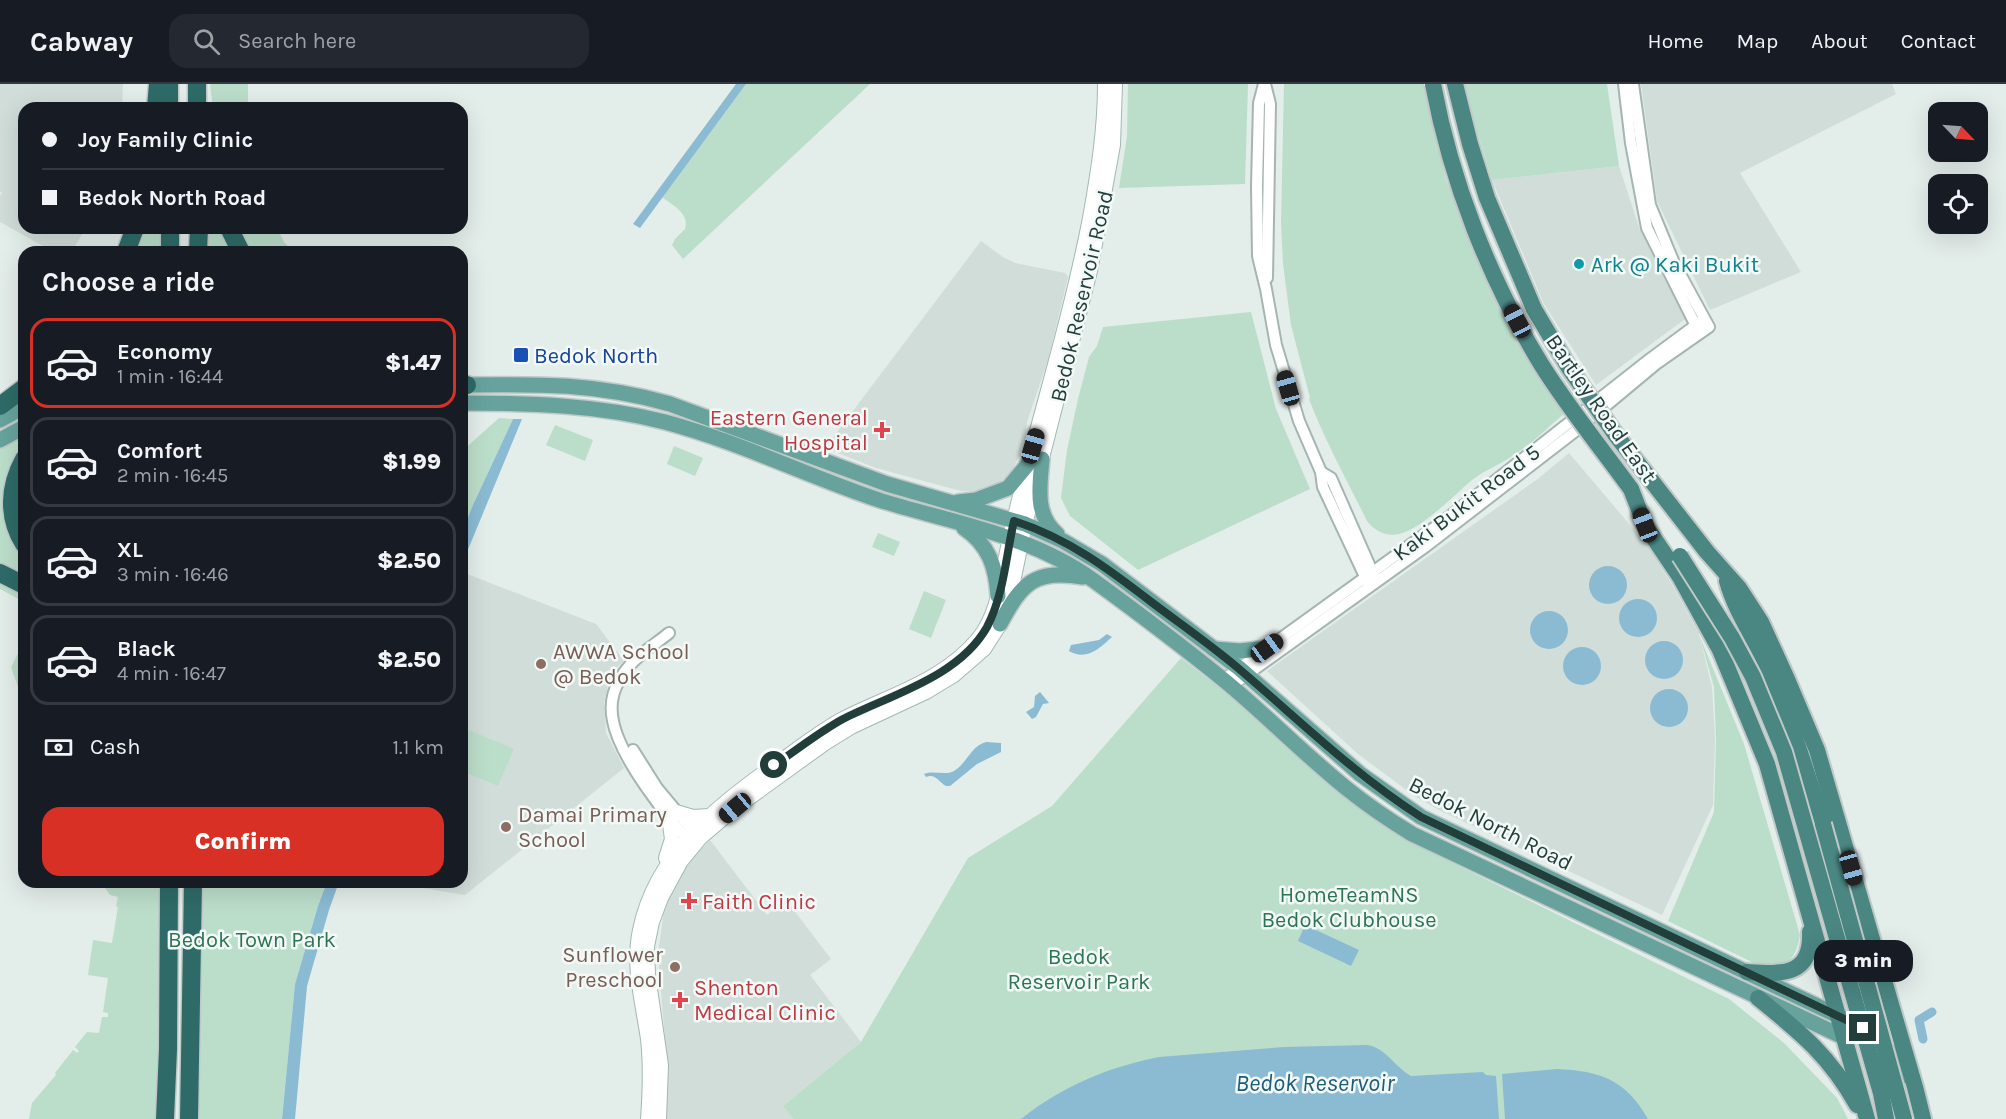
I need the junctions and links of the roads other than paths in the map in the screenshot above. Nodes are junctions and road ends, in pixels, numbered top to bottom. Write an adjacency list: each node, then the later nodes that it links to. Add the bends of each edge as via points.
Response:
1 (158, 84): 11 (highway)
2 (169, 84): 12 (highway)
3 (197, 84): 13 (highway)
4 (1105, 84): 23 (main road, Bedok Reservoir Road, via 1102,144 1086,238)
5 (1115, 84): 23 (main road, Bedok Reservoir Road, via 1113,145 1096,241)
6 (1264, 84): 35 (street, via 1269,104 1266,290 1276,345 1323,487)
7 (1433, 84): 25 (highway, Bartley Road East, bridge, via 1467,207 1508,305 1542,366)
8 (1455, 84): 32 (highway, Bartley Road East, bridge, via 1487,198 1534,309 1615,434)
9 (1624, 84): 14 (street, via 1647,228)
10 (1633, 84): 14 (street, via 1650,205)
11 (156, 102)
12 (170, 102)
13 (197, 102)
14 (1702, 326): 35 (street, Kaki Bukit Road 5, via 1578,429 1425,547)
15 (468, 385): 26 (main road, Bedok North Road, via 559,384 641,396 887,484)
16 (18, 392): 18 (highway)
17 (468, 403): 27 (main road, Bedok North Road, via 574,406 655,419 881,500)
18 (0, 406)
19 (18, 410): 20 (main road)
20 (0, 420)
21 (18, 430): 22 (main road)
22 (0, 440)
23 (1035, 462): 26 (main road, via 1008,488 976,500); 28 (main road, Bedok Reservoir Road); 31 (main road, via 1042,513)
24 (18, 473): 29 (highway, via 11,504)
25 (1631, 489): 51 (highway, via 1645,525 1680,577 1720,650 1767,764); 64 (highway, Bartley Road East, bridge, via 1732,638 1784,752)
26 (952, 502): 28 (main road, Bedok North Road)
27 (954, 521): 30 (main road, Bedok North Road); 37 (main road, via 975,536 988,553 994,564)
28 (1020, 523): 30 (main road, Bedok Reservoir Road); 31 (main road, Bedok North Road)
29 (18, 532)
30 (1016, 539): 34 (main road, Bedok North Road); 37 (main road, Bedok Reservoir Road); 38 (main road, Bedok Reservoir Road, via 1009,601)
31 (1063, 540): 40 (main road, Bedok North Road, via 1102,564)
32 (1724, 572): 53 (highway, via 1761,622 1816,746); 65 (highway, Bartley Road East, bridge, via 1735,604 1769,670 1801,753)
33 (0, 573): 36 (highway)
34 (1091, 579): 38 (main road, via 1050,574 1037,580 1017,595); 42 (main road, Bedok North Road)
35 (1371, 579): 39 (street, Kaki Bukit Road 5); 41 (street, Kaki Bukit Road 5)
36 (18, 582)
37 (998, 597): 44 (main road, Bedok Reservoir Road, via 981,636 947,667 920,684 836,723)
38 (1000, 624): 46 (main road, Bedok Reservoir Road, via 979,654 946,680 833,737)
39 (1267, 648): 40 (main road); 41 (street, Kaki Bukit Road 5)
40 (1214, 649): 41 (main road, Bedok North Road)
41 (1242, 672): 42 (street, Kaki Bukit Road 5); 45 (main road, Bedok North Road, via 1386,795)
42 (1227, 683): 47 (main road, Bedok North Road, via 1348,790 1412,834)
43 (672, 815): 43 (street, via 650,793 615,730 612,715 619,680 631,664 671,636 630,675 619,710 622,727 635,753); 44 (main road); 46 (street); 48 (main road, via 672,839)
44 (710, 816): 46 (main road, Bedok Reservoir Road)
45 (1436, 825): 47 (main road); 52 (main road, Bedok North Road)
46 (693, 838): 48 (main road, Bedok Reservoir Road, via 672,857); 62 (main road, Bedok Reservoir Road, via 660,898 647,946 661,1065)
47 (1445, 849): 54 (main road, Bedok North Road)
48 (657, 882): 61 (main road, Bedok Reservoir Road, via 640,926 637,947 650,1065)
49 (169, 888): 59 (highway)
50 (193, 888): 60 (highway)
51 (1810, 920): 52 (highway, via 1810,947 1798,967 1781,974); 55 (highway)
52 (1746, 972): 55 (main road, Bedok North Road)
53 (1885, 982): 56 (main road, via 1880,1007); 58 (highway)
54 (1758, 998): 57 (main road, Bedok North Road); 63 (highway, via 1823,1054)
55 (1839, 1015): 56 (main road, Bedok North Road); 57 (highway)
56 (1863, 1028): 57 (main road); 58 (main road, Bedok North Road, via 1895,1056)
57 (1843, 1036): 63 (highway)
58 (1915, 1087): 66 (highway)
59 (165, 1119)
60 (189, 1119)
61 (648, 1119)
62 (659, 1119)
63 (1866, 1119)
64 (1887, 1119)
65 (1904, 1119)
66 (1923, 1119)

